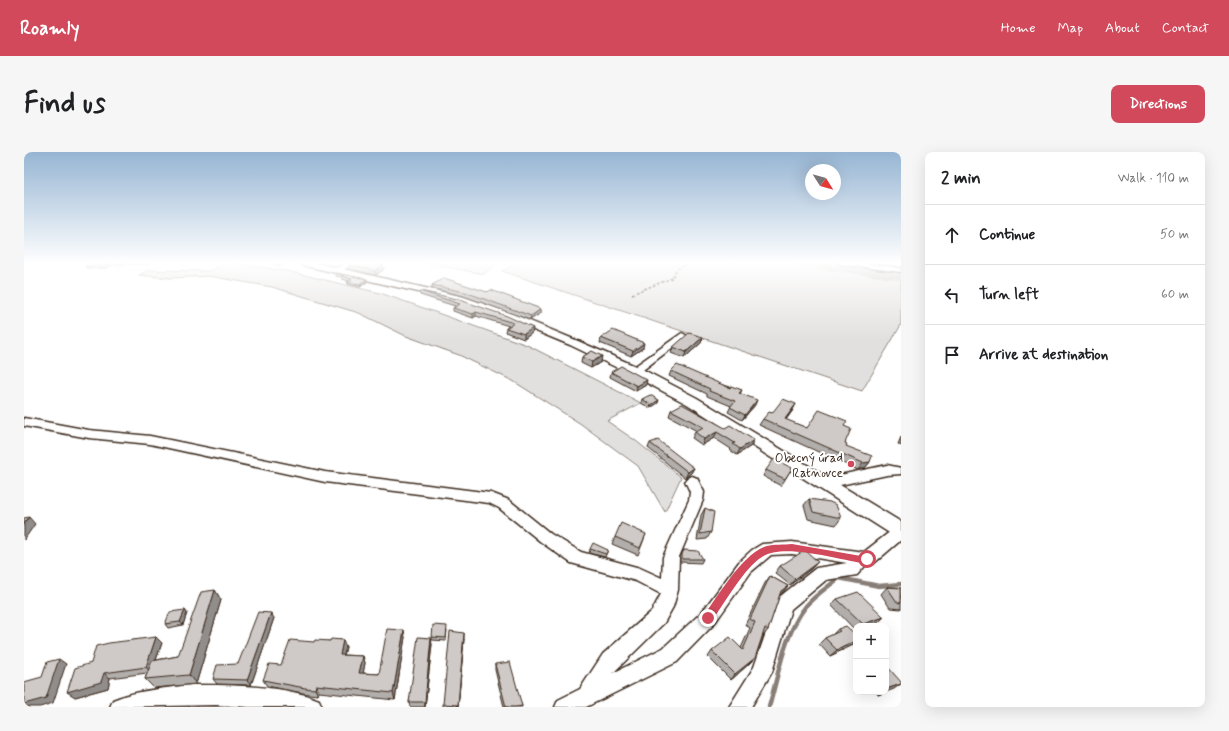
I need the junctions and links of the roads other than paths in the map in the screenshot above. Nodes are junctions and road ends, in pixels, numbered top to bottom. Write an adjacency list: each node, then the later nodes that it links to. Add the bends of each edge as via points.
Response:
1 (419, 288): 3 (main road, via 479,305 544,330)
2 (682, 336): 3 (street)
3 (635, 371): 7 (main road, via 692,401)
4 (24, 422): 10 (street, via 89,434 150,440 325,477 490,498 504,504 546,538 577,558 640,575)
5 (896, 471): 7 (street, via 887,470)
6 (692, 481): 10 (street, via 698,492 671,557)
7 (826, 483): 8 (main road)
8 (901, 531): 9 (street, via 875,554 867,559)
9 (861, 559): 11 (street, via 792,548 768,549 745,567 708,618 670,655); 15 (street, via 851,570 822,573 784,604 762,672)
10 (670, 590): 11 (street, via 658,617 610,661)
11 (587, 697): 14 (street)
12 (120, 707): 13 (street, via 160,697 217,695 275,699)
13 (312, 707)
14 (565, 707)
15 (739, 707)

